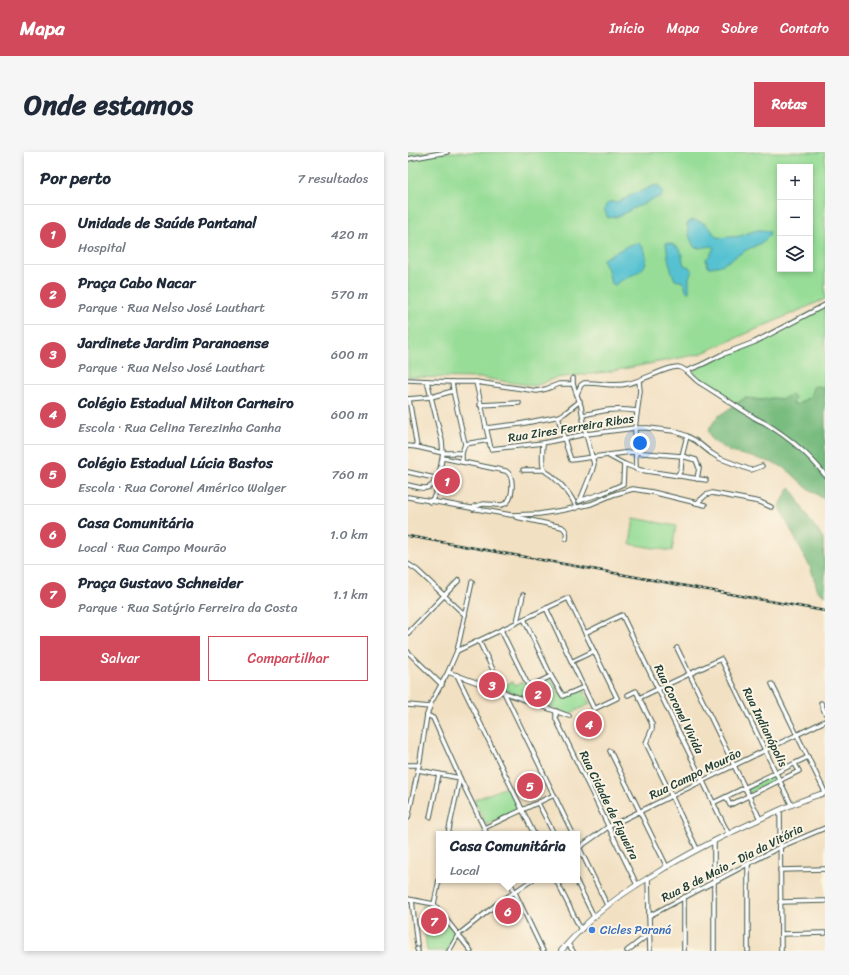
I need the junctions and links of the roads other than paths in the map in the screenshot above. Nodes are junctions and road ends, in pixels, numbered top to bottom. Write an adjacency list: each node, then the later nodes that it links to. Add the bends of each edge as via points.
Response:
1 (447, 152): 2 (street)
2 (408, 159)
3 (825, 305): 4 (street, via 755,342)
4 (686, 371): 8 (street, via 678,367 671,368); 47 (street, via 790,441)
5 (573, 378): 11 (street)
6 (408, 380): 7 (street)
7 (427, 381): 9 (street); 14 (street)
8 (639, 381): 13 (street, via 617,385 584,383); 19 (street)
9 (452, 382): 10 (street); 12 (street)
10 (476, 382): 11 (street, via 537,391 559,384); 18 (street)
11 (573, 384): 13 (street)
12 (453, 391): 14 (street); 31 (street)
13 (577, 394): 16 (street)
14 (431, 397): 15 (street); 36 (street, via 442,441)
15 (408, 399): 22 (street)
16 (580, 401): 20 (street); 21 (street)
17 (519, 403): 18 (street)
18 (480, 405): 24 (street)
19 (637, 412): 20 (street, via 613,409); 25 (street)
20 (583, 416): 26 (street)
21 (558, 417): 24 (street); 28 (street)
22 (414, 424): 23 (street); 33 (street)
23 (408, 425)
24 (486, 428): 29 (street)
25 (635, 428): 26 (street, Rua Zires Ferreira Ribas); 27 (street, Rua Zires Ferreira Ribas, via 674,431); 34 (street)
26 (586, 434): 28 (street, Rua Zires Ferreira Ribas); 39 (street)
27 (687, 436): 38 (street); 42 (street, Rua Zires Ferreira Ribas, via 722,460 751,470)
28 (564, 439): 30 (street, Rua Zires Ferreira Ribas); 39 (street, via 571,460)
29 (489, 440): 30 (street, Rua Zires Ferreira Ribas, via 491,449); 31 (street)
30 (543, 443): 45 (street)
31 (465, 444): 35 (street)
32 (408, 446): 33 (street)
33 (417, 447): 36 (street)
34 (636, 452): 37 (street); 38 (street); 43 (street)
35 (462, 453): 36 (street); 40 (street)
36 (443, 456): 40 (street); 49 (street)
37 (609, 456): 39 (street); 41 (street)
38 (682, 456): 48 (street, via 681,470); 50 (street, via 696,460 699,468)
39 (592, 457): 54 (street, via 593,468)
40 (462, 462): 60 (street, via 506,471 512,479 512,495 506,504 483,504)
41 (624, 464): 43 (street); 54 (street, via 623,484)
42 (762, 466)
43 (636, 469): 48 (street)
44 (523, 470): 45 (street)
45 (544, 470): 57 (street, via 569,494)
46 (408, 472): 49 (street)
47 (825, 475)
48 (677, 476): 50 (street)
49 (439, 479): 52 (street, via 426,488); 55 (street, via 436,493)
50 (698, 479): 51 (street)
51 (706, 480)
52 (408, 485)
53 (408, 497): 55 (street)
54 (580, 501): 57 (street)
55 (430, 502): 60 (street)
56 (697, 503): 57 (street, via 633,490 591,504); 58 (street); 59 (street, via 712,493 760,502)
57 (575, 505): 61 (street, via 547,513)
58 (705, 505)
59 (771, 507)
60 (473, 509): 61 (street)
61 (511, 515): 62 (street, via 562,527 566,531)
62 (566, 539)
63 (408, 564): 66 (street)
64 (459, 580): 66 (street)
65 (472, 582): 69 (street)
66 (444, 595): 69 (street); 73 (street)
67 (523, 595): 71 (street)
68 (546, 608): 70 (street); 74 (street, via 568,598); 80 (street)
69 (465, 615): 77 (street)
70 (524, 619): 71 (street); 84 (street)
71 (517, 622): 72 (street)
72 (501, 630): 75 (street); 84 (street, via 529,687)
73 (408, 633)
74 (585, 633): 78 (street); 88 (street, Rua Coronel Vivida, via 622,615)
75 (479, 640): 77 (street); 89 (street)
76 (677, 648): 82 (street)
77 (457, 651): 81 (street)
78 (594, 651): 80 (street); 87 (street, via 617,698 594,709)
79 (408, 652): 86 (street)
80 (571, 662): 87 (street)
81 (448, 672): 83 (street); 86 (street)
82 (689, 674): 88 (street); 101 (street, Rua Indianópolis, via 721,659); 106 (street)
83 (457, 675): 89 (street); 124 (street)
84 (551, 676): 87 (street, via 563,696)
85 (772, 684): 100 (street)
86 (442, 685): 94 (street)
87 (584, 687)
88 (658, 689): 91 (street); 112 (street, Rua Coronel Vivida)
89 (504, 692): 95 (street); 115 (street)
90 (628, 695): 91 (street, via 636,691)
91 (639, 698): 116 (street, via 652,726 646,743)
92 (820, 703): 96 (street)
93 (408, 705): 94 (street)
94 (430, 707): 97 (street)
95 (556, 711): 98 (street); 129 (street, Rua Cidade de Figueira, via 556,719)
96 (825, 713)
97 (427, 715): 107 (street); 110 (street, via 432,718)
98 (569, 716)
99 (825, 721): 100 (street, Rua Campo Mourão)
100 (797, 735): 101 (street, Rua Campo Mourão); 103 (street)
101 (765, 750): 106 (street, Rua Campo Mourão); 108 (street, Rua Indianópolis)
102 (610, 751): 125 (street)
103 (808, 757): 104 (street); 114 (street)
104 (795, 764): 108 (street); 111 (street, via 798,771)
105 (408, 765): 107 (street)
106 (734, 766): 112 (street, Rua Campo Mourão); 113 (street)
107 (419, 767): 109 (street); 122 (street)
108 (776, 773): 111 (street, Rua Indianópolis); 113 (street)
109 (439, 774): 110 (street); 126 (street)
110 (460, 778): 130 (street); 132 (street)
111 (780, 780): 117 (street); 121 (street, Rua Indianópolis)
112 (703, 781): 116 (street, Rua Campo Mourão); 120 (street, Rua Coronel Vivida)
113 (744, 788): 117 (street); 118 (street)
114 (825, 792): 121 (main road)
115 (554, 795): 119 (street); 136 (street)
116 (671, 796): 125 (street, Rua Campo Mourão); 141 (street)
117 (748, 796): 118 (street, via 730,805); 128 (street)
118 (726, 797): 120 (street)
119 (538, 803): 124 (street); 135 (street)
120 (714, 803): 137 (street, Rua Coronel Vivida)
121 (791, 804): 123 (main road)
122 (409, 808): 127 (street)
123 (780, 810): 128 (main road); 140 (street)
124 (522, 811): 130 (street); 134 (street)
125 (640, 812): 129 (street, Rua Campo Mourão); 144 (street)
126 (430, 817)
127 (408, 818)
128 (760, 819): 137 (main road)
129 (608, 827): 139 (street, Rua Campo Mourão); 154 (street, Rua Cidade de Figueira)
130 (484, 828): 133 (street)
131 (825, 828): 140 (street, Rua 8 de Maio - Dia da Vitória)
132 (449, 831)
133 (486, 831)
134 (532, 831)
135 (552, 831)
136 (572, 831)
137 (728, 833): 138 (main road)
138 (714, 841): 141 (main road); 148 (street)
139 (580, 847)
140 (780, 847): 143 (street, Rua 8 de Maio - Dia da Vitória); 146 (street)
141 (697, 849): 144 (main road)
142 (580, 852): 161 (street)
143 (748, 864): 148 (street, Rua 8 de Maio - Dia da Vitória); 180 (street)
144 (666, 867): 147 (main road)
145 (825, 869): 146 (street)
146 (780, 870): 159 (street)
147 (648, 878): 154 (main road); 162 (street)
148 (714, 882): 156 (street, Rua 8 de Maio - Dia da Vitória); 179 (street)
149 (438, 883): 160 (street)
150 (510, 883): 155 (street)
151 (528, 883): 155 (street)
152 (557, 883): 164 (street)
153 (577, 883): 163 (street)
154 (636, 885): 161 (main road)
155 (515, 892): 168 (street); 173 (street)
156 (684, 898): 162 (street, Rua 8 de Maio - Dia da Vitória); 178 (street)
157 (410, 900): 160 (street); 170 (street)
158 (825, 901): 159 (street)
159 (780, 902): 167 (street)
160 (434, 904): 168 (street)
161 (607, 905): 163 (main road)
162 (649, 916): 166 (street)
163 (594, 917): 164 (main road)
164 (580, 930): 169 (main road)
165 (825, 933): 167 (street)
166 (649, 934): 176 (street); 177 (street)
167 (781, 934): 181 (street)
168 (458, 935): 171 (street); 172 (street)
169 (568, 944): 174 (main road); 175 (street)
170 (417, 948)
171 (449, 951)
172 (471, 951)
173 (543, 951)
174 (562, 951)
175 (574, 951)
176 (626, 951)
177 (650, 951)
178 (684, 951)
179 (714, 951)
180 (748, 951)
181 (781, 951)

